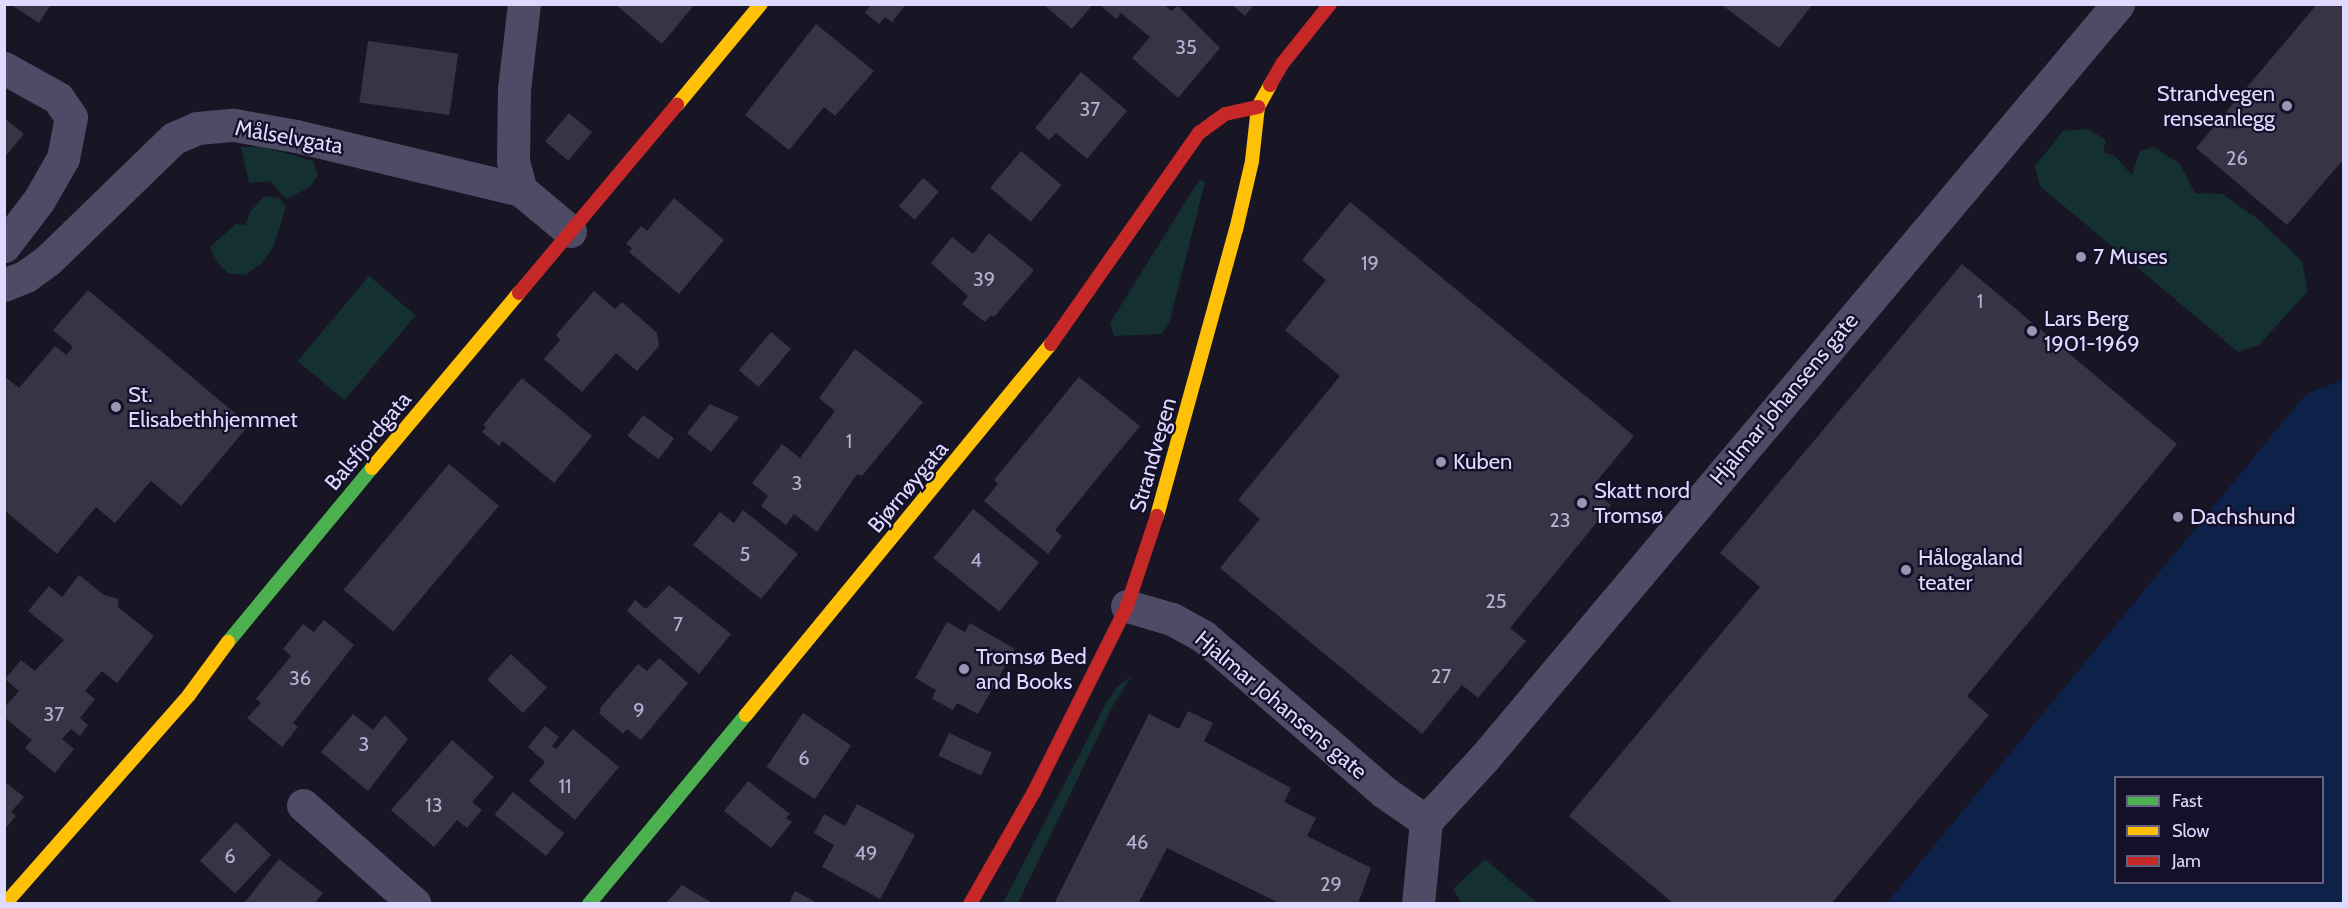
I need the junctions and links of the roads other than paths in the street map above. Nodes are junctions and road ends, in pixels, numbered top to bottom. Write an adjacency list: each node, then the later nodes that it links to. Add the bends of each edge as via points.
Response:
1 (524, 4): 7 (street, via 512,141)
2 (761, 4): 8 (street, Balsfjordgata)
3 (1330, 4): 6 (street, Strandvegen, via 1282,64)
4 (2118, 4): 13 (street, Hjalmar Johansens gate, via 1485,757)
5 (4, 68): 9 (street, via 58,98 71,117 63,158 39,200)
6 (1258, 107): 11 (street, Strandvegen, via 1252,161 1233,240 1154,528); 16 (street, Bjørnøygata, via 1225,114 1199,132 1029,375)
7 (521, 190): 8 (street); 10 (street, Målselvgata, via 296,136 234,125 197,128 174,138 48,260 26,276)
8 (570, 231): 14 (street, Balsfjordgata, via 508,310 240,626 189,695)
9 (4, 246)
10 (4, 285)
11 (1127, 606): 13 (street, Hjalmar Johansens gate, via 1172,619 1204,637 1384,792); 17 (street, Strandvegen, via 1034,792)
12 (303, 805): 15 (street)
13 (1426, 821): 18 (street)
14 (5, 903)
15 (415, 903)
16 (589, 903)
17 (970, 903)
18 (1418, 903)

